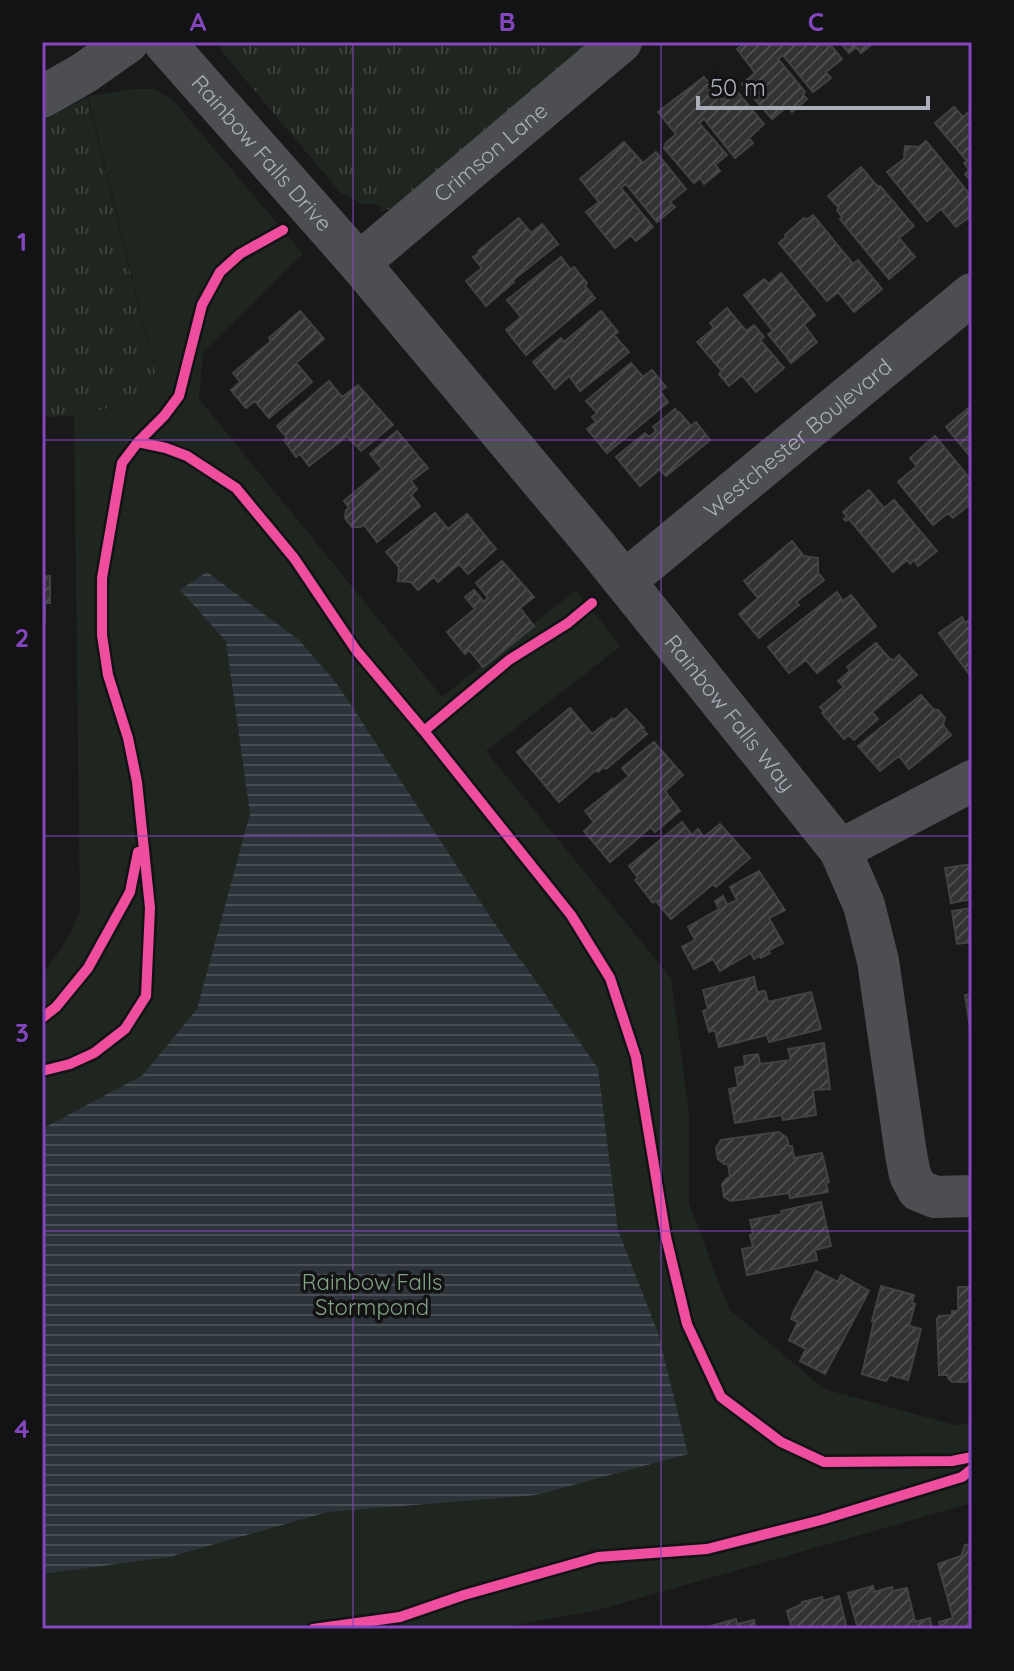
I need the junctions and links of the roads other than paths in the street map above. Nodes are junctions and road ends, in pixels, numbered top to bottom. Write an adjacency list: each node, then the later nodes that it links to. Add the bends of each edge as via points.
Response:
1 (128, 42): 4 (street)
2 (164, 42): 5 (street, Rainbow Falls Drive)
3 (621, 42): 5 (street, Crimson Lane)
4 (42, 97)
5 (359, 263): 7 (street, Rainbow Falls Way)
6 (972, 294): 7 (street, Westchester Boulevard)
7 (625, 581): 9 (street, Rainbow Falls Way)
8 (972, 781): 9 (street)
9 (840, 850): 10 (street, Rainbow Falls Way, via 864,905 878,961 910,1175 918,1190 935,1197)
10 (972, 1196)

